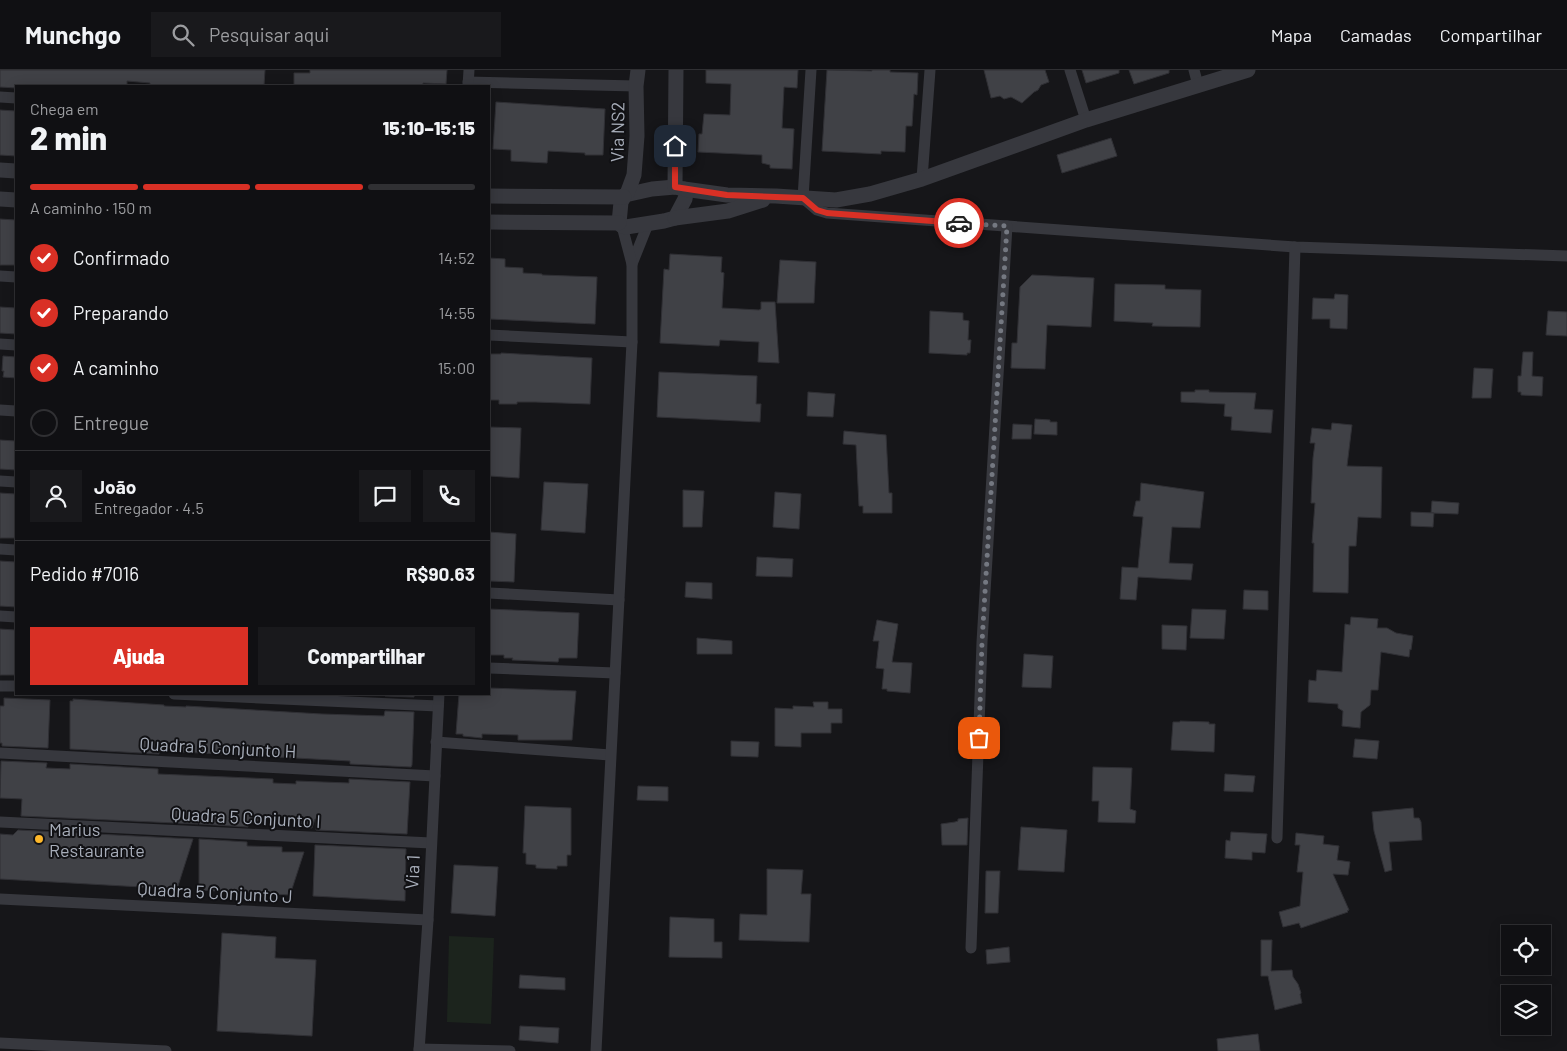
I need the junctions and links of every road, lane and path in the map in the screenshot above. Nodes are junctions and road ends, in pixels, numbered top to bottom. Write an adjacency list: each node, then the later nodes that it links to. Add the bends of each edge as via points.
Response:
1 (469, 70): 9 (street)
2 (638, 70): 11 (street, Via NS2)
3 (676, 70): 18 (street)
4 (811, 70): 22 (street)
5 (930, 70): 17 (street)
6 (1070, 70): 14 (street)
7 (1194, 70): 10 (street)
8 (1248, 70): 10 (street)
9 (468, 84): 11 (street)
10 (1198, 85): 14 (street)
11 (636, 86): 20 (street, Via NS2, via 638,136 634,175)
12 (0, 97): 13 (street)
13 (15, 98)
14 (1086, 120): 17 (street)
15 (0, 170): 16 (street)
16 (15, 170)
17 (922, 179): 22 (street, via 836,200)
18 (680, 188): 20 (street, via 652,189); 21 (street, via 727,195); 25 (street, via 686,193 685,199)
19 (490, 196): 20 (street)
20 (625, 196): 28 (street, Via NS2, via 621,202)
21 (776, 196): 22 (street); 25 (street, via 728,211)
22 (803, 198): 29 (street, via 817,210 827,213)
23 (0, 199): 24 (street)
24 (15, 200)
25 (675, 218): 27 (street)
26 (490, 222): 28 (street)
27 (648, 224): 28 (street); 32 (street)
28 (621, 225): 32 (street)
29 (1007, 226): 30 (street); 65 (street, via 982,642)
30 (1295, 247): 31 (street); 61 (street)
31 (1567, 256)
32 (632, 264): 36 (street)
33 (0, 276): 34 (street)
34 (15, 276)
35 (490, 335): 36 (street)
36 (632, 342): 46 (street)
37 (0, 344): 38 (street)
38 (15, 344)
39 (0, 410): 40 (street)
40 (15, 411)
41 (0, 481): 42 (street)
42 (15, 482)
43 (0, 549): 44 (street)
44 (15, 550)
45 (490, 593): 46 (street)
46 (619, 600): 50 (street)
47 (0, 616): 48 (street)
48 (15, 617)
49 (490, 668): 50 (street)
50 (615, 673): 58 (street)
51 (0, 686): 52 (street)
52 (15, 686)
53 (196, 695): 55 (street)
54 (439, 695): 55 (street, Via 1)
55 (438, 706): 56 (street, Via 1)
56 (436, 742): 58 (street); 59 (street, Via 1)
57 (0, 753): 59 (street, Quadra 5 Conjunto H)
58 (610, 755): 70 (street)
59 (435, 776): 62 (street, Via 1)
60 (0, 822): 62 (street, Quadra 5 Conjunto I)
61 (1277, 838)
62 (431, 843): 64 (street, Via 1)
63 (0, 899): 64 (street, Quadra 5 Conjunto J)
64 (428, 920): 67 (street, Via 1)
65 (971, 948)
66 (0, 1043): 68 (street)
67 (419, 1050): 69 (street)
68 (166, 1051)
69 (510, 1051)
70 (596, 1051)

